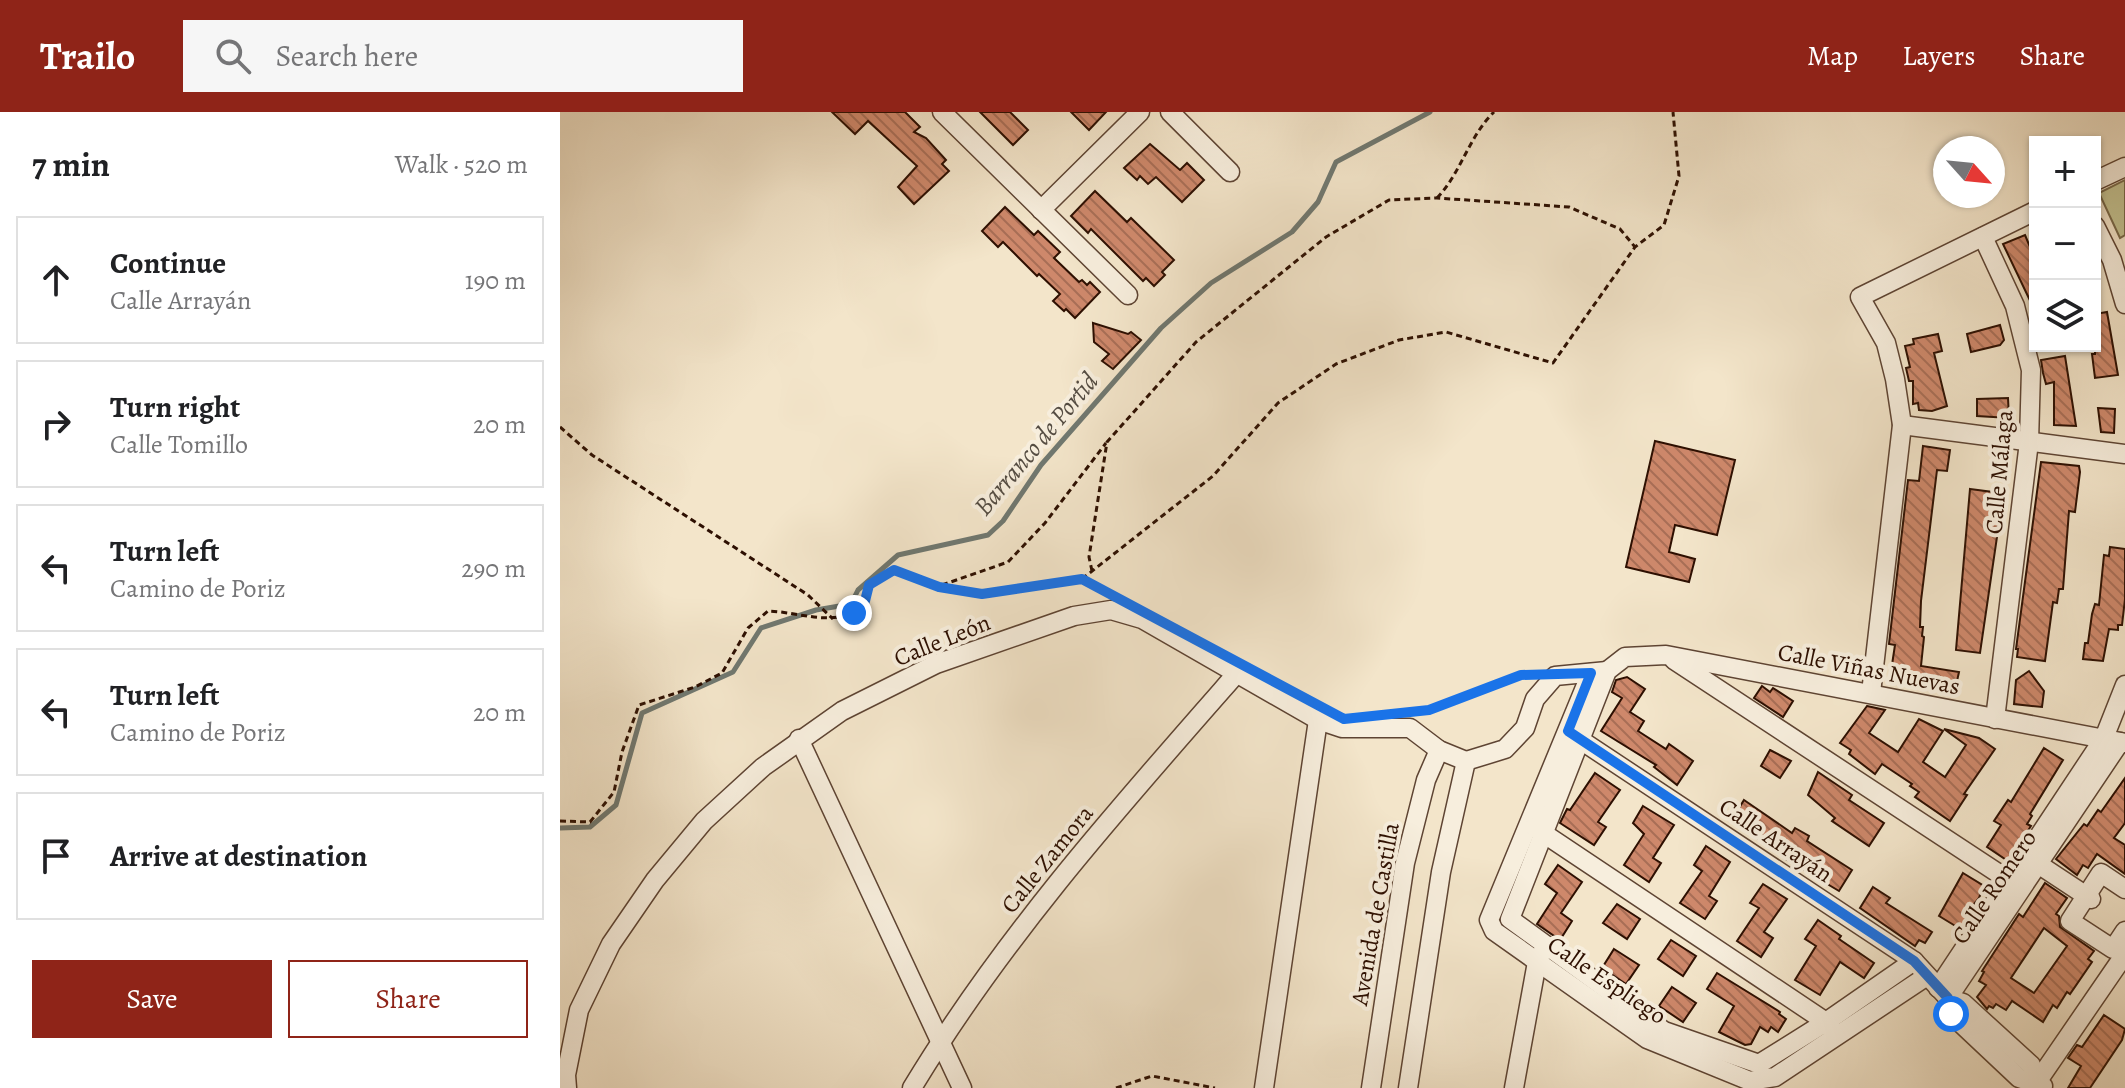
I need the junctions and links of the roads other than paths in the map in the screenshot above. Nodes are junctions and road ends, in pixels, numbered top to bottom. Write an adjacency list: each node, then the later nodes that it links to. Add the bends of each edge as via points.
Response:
1 (942, 112): 7 (street)
2 (1140, 112): 7 (street)
3 (1170, 112): 5 (street)
4 (2125, 167): 6 (street)
5 (1230, 172)
6 (2101, 178)
7 (1041, 210): 11 (street)
8 (2029, 214): 9 (street)
9 (1983, 237): 13 (street, via 1860,297 1886,343); 14 (street, Calle Málaga, via 2015,306 2031,370)
10 (2101, 238): 12 (street)
11 (1128, 295)
12 (2125, 304)
13 (1902, 425): 14 (street); 20 (street)
14 (2029, 442): 15 (street); 21 (street, Calle Málaga)
15 (2125, 454)
16 (1666, 655): 17 (street, Calle Viñas Nuevas, via 1625,657); 20 (street, Calle Viñas Nuevas); 30 (street)
17 (1599, 672): 23 (street); 27 (street, via 1555,676 1535,699 1525,728 1505,749)
18 (1237, 673): 22 (street, Calle León); 24 (street, Calle León, via 1142,619 1111,610 1074,616 936,664); 39 (street, Calle Zamora, via 1119,806)
19 (2125, 685): 25 (street)
20 (1871, 693): 21 (street, Calle Viñas Nuevas)
21 (1995, 719): 25 (street, Calle Viñas Nuevas)
22 (1318, 720): 26 (street, Calle León, via 1342,728 1410,728); 44 (street)
23 (1574, 735): 28 (street); 36 (street, Calle Arrayán)
24 (799, 739): 39 (street); 41 (street, Calle León, via 704,821 611,944 579,1010)
25 (2117, 741): 29 (street, Calle Romero); 30 (street, Calle Romero)
26 (1439, 750): 27 (street, Calle León); 45 (street, Avenida de Castilla, via 1405,863)
27 (1466, 761): 46 (street, via 1441,872)
28 (1536, 828): 34 (street, Calle Espliego, via 1510,919); 34 (street, Calle Espliego, via 1489,920 1494,931); 38 (street)
29 (2038, 864): 32 (street); 37 (street, Calle Romero)
30 (2010, 881): 37 (street, Calle Romero)
31 (2125, 889): 32 (street, via 2101,873)
32 (2088, 898): 33 (street, via 2070,921 2113,949)
33 (2125, 931)
34 (1541, 954): 38 (street, Calle Espliego, via 1664,1031 1759,1064); 47 (street)
35 (2125, 954): 40 (street)
36 (1914, 961): 37 (street, Calle Arrayán); 38 (street, Calle Espliego)
37 (1938, 987): 38 (street, Calle Espliego); 40 (street, Calle Arrayán, via 1951,1014 2019,1078)
38 (1832, 1029)
39 (940, 1041): 42 (street, Calle Zamora); 43 (street)
40 (2039, 1086)
41 (567, 1088)
42 (912, 1088)
43 (962, 1088)
44 (1264, 1088)
45 (1371, 1088)
46 (1408, 1088)
47 (1514, 1088)

